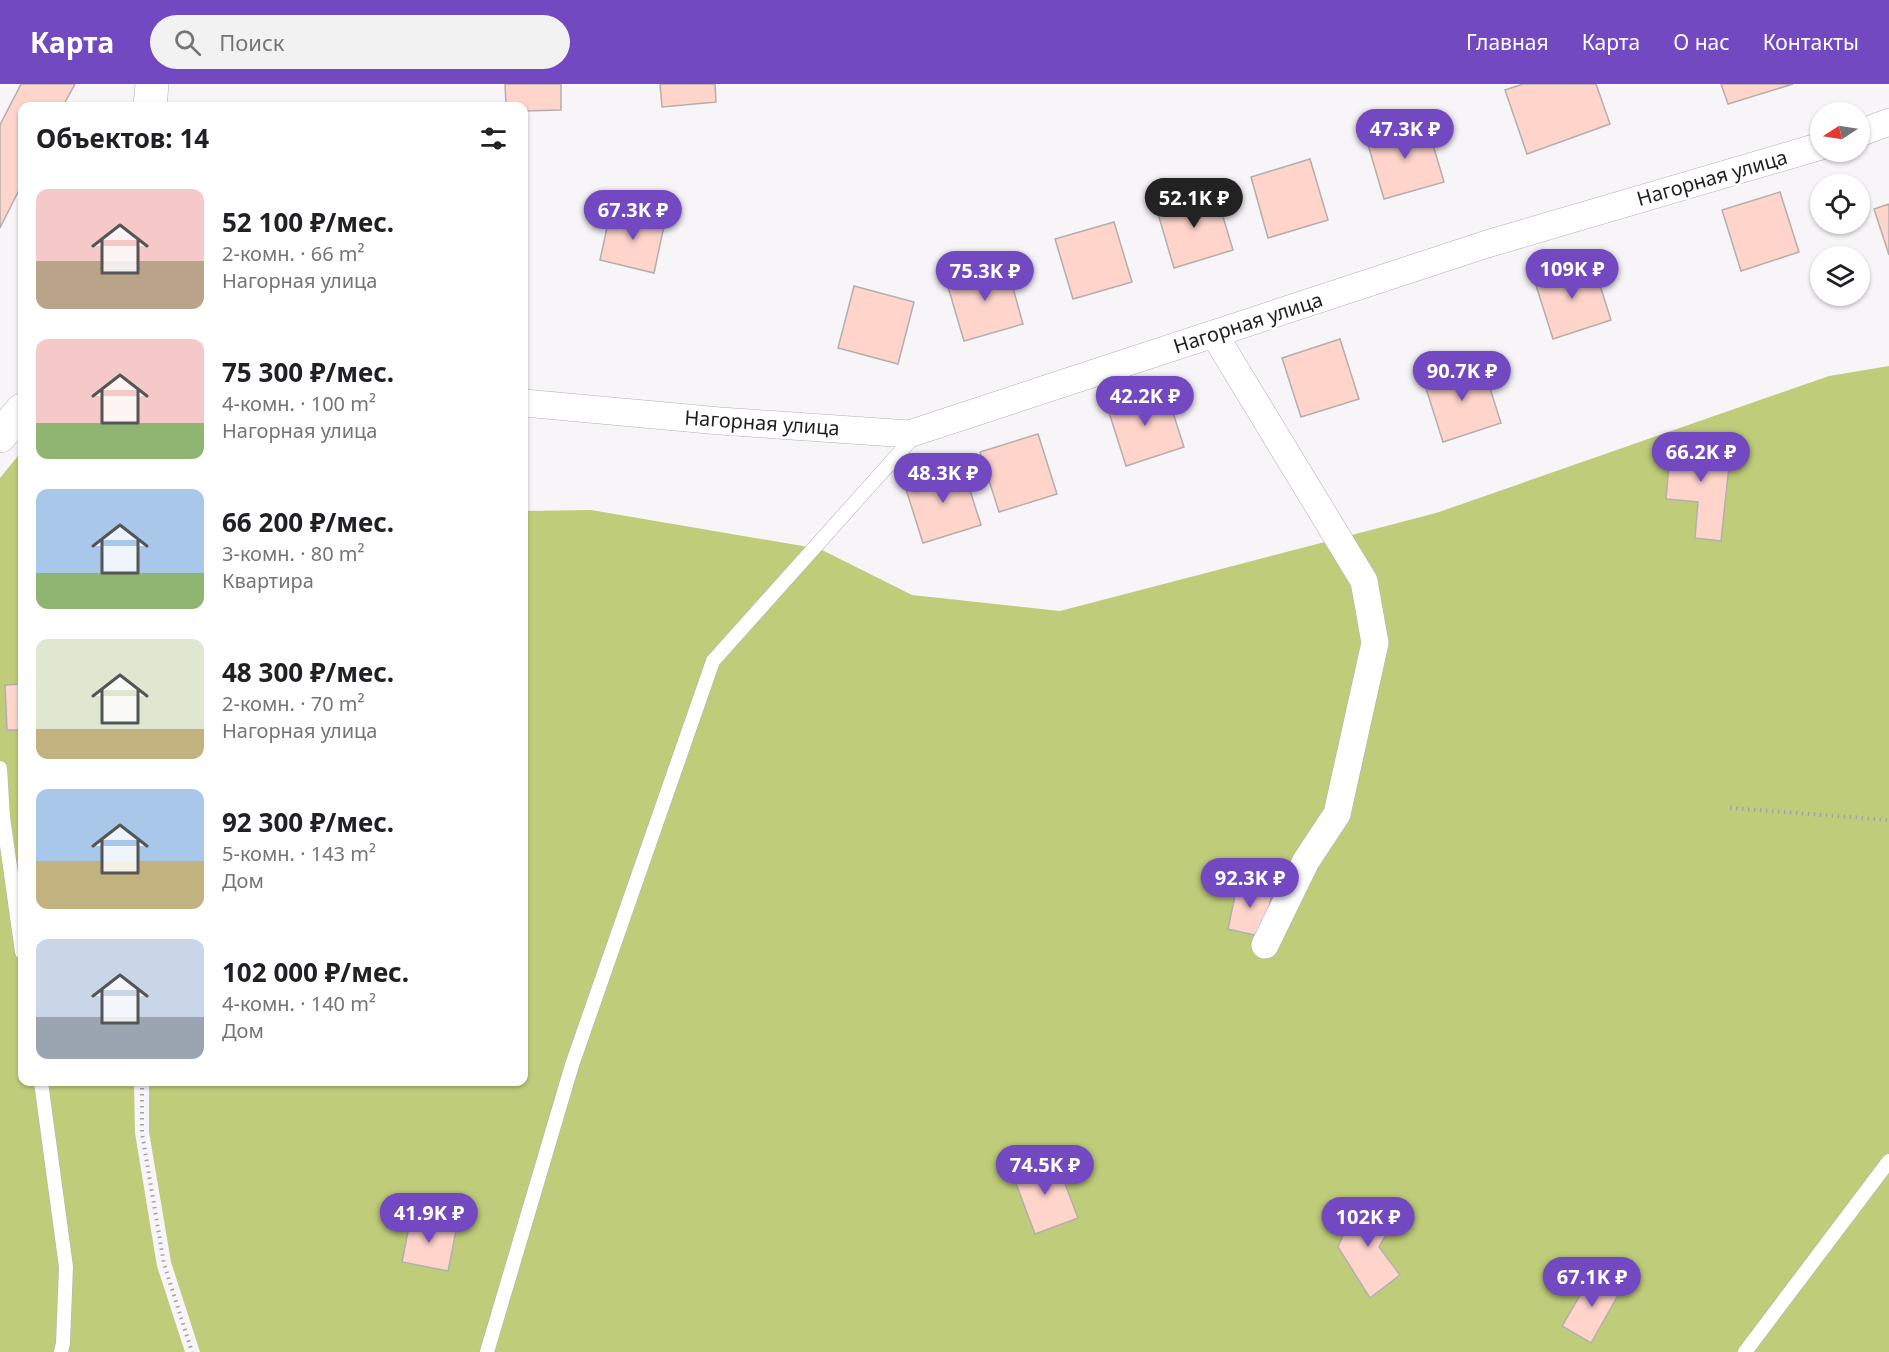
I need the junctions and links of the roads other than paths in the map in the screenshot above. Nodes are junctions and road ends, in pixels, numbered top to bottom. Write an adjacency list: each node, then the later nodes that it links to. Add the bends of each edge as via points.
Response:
1 (152, 84): 2 (main road)
2 (150, 102)
3 (1889, 122): 4 (street)
4 (1870, 129)
5 (1810, 149): 6 (street, Нагорная улица, via 1486,244)
6 (1214, 334): 9 (street, Нагорная улица); 13 (street, via 1364,581 1375,643 1337,814 1306,861)
7 (528, 403): 9 (street, Нагорная улица, via 909,434)
8 (18, 415): 10 (main road)
9 (920, 429): 17 (lane, via 713,661 572,1065)
10 (0, 436)
11 (0, 768): 12 (lane)
12 (18, 924)
13 (1265, 945)
14 (42, 1086): 16 (lane, via 66,1267)
15 (1889, 1161): 18 (lane)
16 (61, 1352)
17 (487, 1352)
18 (1745, 1352)

